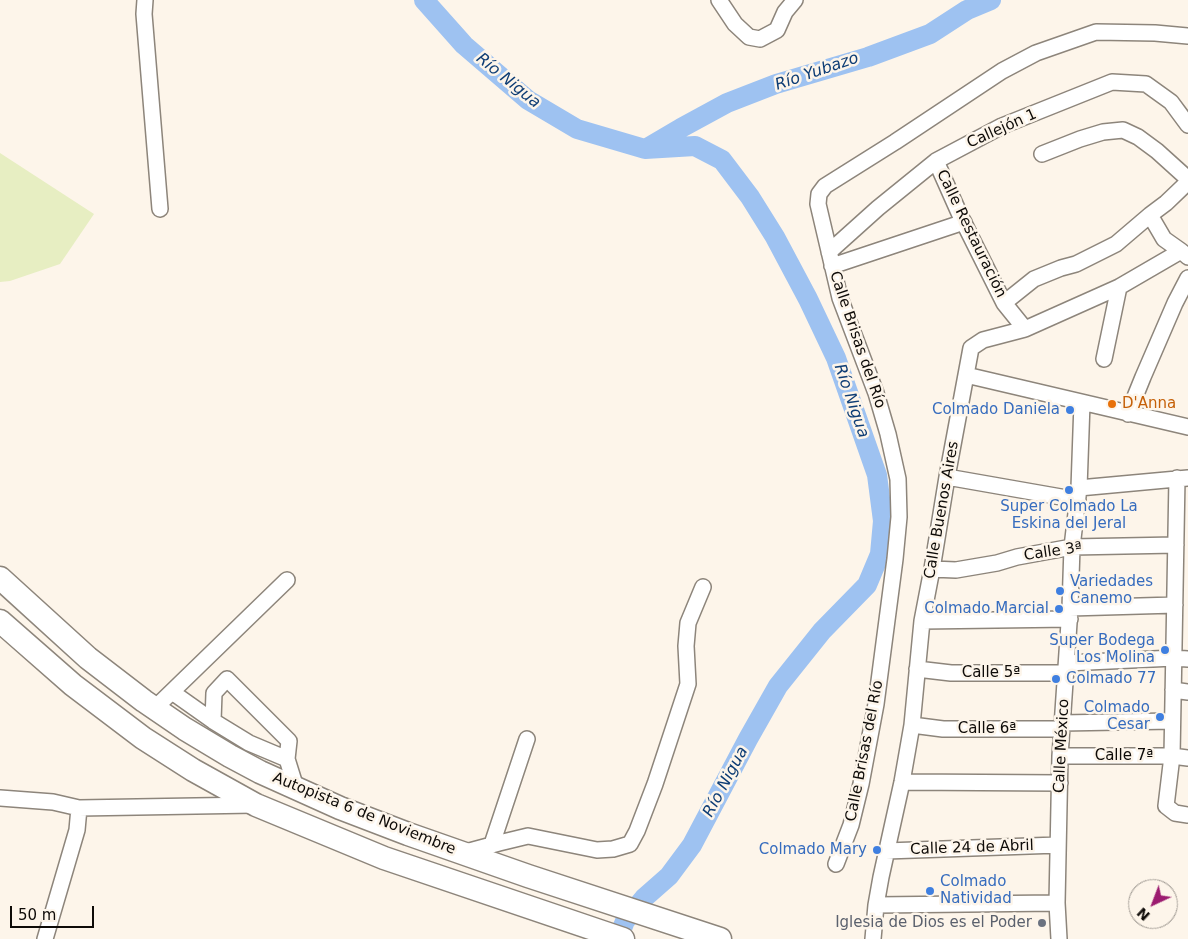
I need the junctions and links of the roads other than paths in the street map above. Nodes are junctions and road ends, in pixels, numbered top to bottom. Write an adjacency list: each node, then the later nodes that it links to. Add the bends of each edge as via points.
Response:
1 (145, 0): 9 (street)
2 (719, 0): 3 (street, via 735,24 749,37 760,39 777,30)
3 (787, 4)
4 (1188, 36): 13 (street, Calle Brisas del Río, via 1096,32 1036,53 1002,72 825,186 818,194 818,204)
5 (1188, 125): 7 (street, Callejón 1, via 1171,102 1146,84 1112,82 1002,126)
6 (1042, 154): 8 (street, via 1103,132 1123,130 1157,151)
7 (936, 161): 11 (street, Calle Restauración); 13 (street, Callejón 1, via 878,208)
8 (1188, 180): 10 (street)
9 (160, 209)
10 (1150, 215): 12 (street, via 1164,239); 16 (street, via 1116,244 1076,264 1034,279)
11 (964, 222): 13 (street); 16 (street, Calle Restauración)
12 (1184, 254): 15 (street, Calle Buenos Aires)
13 (831, 259): 68 (street, Calle Brisas del Río, via 840,298 876,393 898,479 895,559 876,704 862,784)
14 (1188, 278): 21 (street, via 1142,376)
15 (1119, 287): 17 (street, Calle Buenos Aires); 18 (street)
16 (1004, 303): 17 (street, Calle Restauración)
17 (1025, 329): 19 (street, Calle Buenos Aires, via 983,340 971,348)
18 (1104, 358)
19 (966, 375): 20 (street); 23 (street, Calle Buenos Aires)
20 (1082, 403): 21 (street); 25 (street, Calle México)
21 (1128, 414): 22 (street)
22 (1188, 427)
23 (947, 477): 25 (street); 30 (street, Calle Buenos Aires)
24 (1183, 478): 25 (street); 26 (street)
25 (1078, 494): 28 (street, Calle México)
26 (1182, 513): 27 (street)
27 (1176, 544): 28 (street, Calle 3ª); 31 (street)
28 (1072, 546): 30 (street, Calle 3ª, via 956,570); 36 (street, Calle México)
29 (0, 562): 38 (highway)
30 (932, 569): 39 (street, Calle Buenos Aires)
31 (1182, 573): 35 (street)
32 (0, 578): 38 (highway, Autopista 6 de Noviembre)
33 (287, 580): 44 (street)
34 (703, 586): 64 (street, via 688,623 688,684 655,784 630,844 597,850 528,836)
35 (1175, 605): 36 (street); 40 (street)
36 (1070, 614): 39 (street); 41 (street, Calle México)
37 (0, 620): 61 (highway, Autopista 6 de Noviembre, via 73,685 143,738)
38 (48, 621): 47 (highway, Autopista 6 de Noviembre, via 88,658)
39 (922, 621): 42 (street, Calle Buenos Aires)
40 (1181, 658): 41 (street, Calle 5ª); 43 (street)
41 (1066, 668): 42 (street, Calle 5ª, via 951,673); 51 (street, Calle México)
42 (917, 669): 50 (street, Calle Buenos Aires)
43 (1180, 691): 49 (street)
44 (172, 692): 46 (street); 47 (street)
45 (214, 692): 46 (street); 48 (street); 56 (street, via 227,679 289,741)
46 (186, 703): 48 (street)
47 (154, 709): 59 (highway, Autopista 6 de Noviembre, via 230,756)
48 (213, 721): 56 (street, via 249,743)
49 (1172, 722): 51 (street, Calle 6ª); 54 (street)
50 (912, 725): 51 (street, Calle 6ª, via 943,729); 57 (street, Calle Buenos Aires)
51 (1062, 726): 53 (street, Calle México)
52 (527, 739): 64 (street)
53 (1060, 756): 54 (street, Calle 7ª); 58 (street, Calle México)
54 (1172, 756): 55 (street, Calle 7ª); 63 (street, via 1166,806 1175,813)
55 (1188, 758)
56 (287, 759): 59 (street)
57 (902, 782): 58 (street); 66 (street, Calle Buenos Aires)
58 (1060, 783): 65 (street, Calle México)
59 (296, 788): 67 (highway, Autopista 6 de Noviembre)
60 (0, 798): 62 (street, via 53,802)
61 (256, 805): 62 (street); 72 (highway, Autopista 6 de Noviembre, via 384,858)
62 (79, 808): 71 (street, via 77,830)
63 (1188, 815)
64 (492, 844): 67 (street)
65 (1058, 845): 66 (street, Calle 24 de Abril); 69 (street, Calle México)
66 (886, 851): 70 (street, Calle Buenos Aires)
67 (462, 853): 73 (highway, Autopista 6 de Noviembre)
68 (836, 864)
69 (1058, 903): 70 (street); 75 (street, Calle México)
70 (876, 904): 74 (street, Calle Buenos Aires)
71 (45, 939)
72 (623, 939)
73 (720, 939)
74 (873, 939)
75 (1059, 939)

